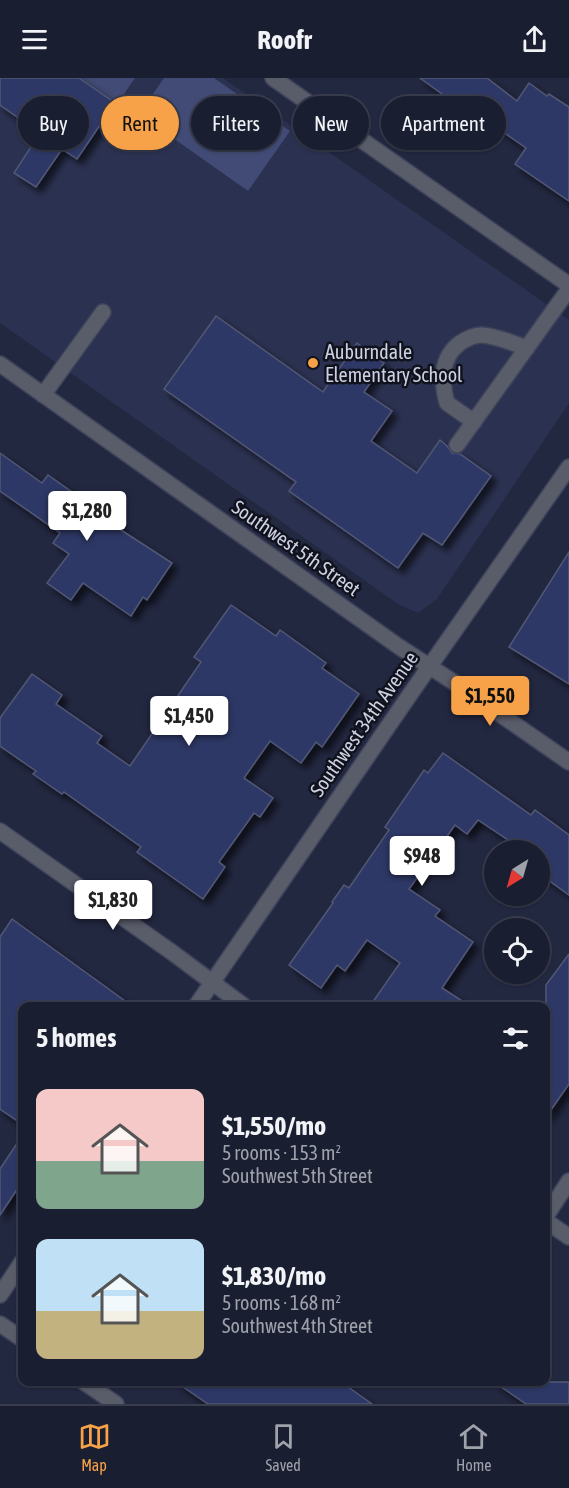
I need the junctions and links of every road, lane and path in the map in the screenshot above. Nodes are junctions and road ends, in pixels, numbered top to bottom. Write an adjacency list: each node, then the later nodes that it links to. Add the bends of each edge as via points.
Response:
1 (273, 78): 2 (street)
2 (569, 285)
3 (569, 290): 5 (street)
4 (103, 312): 7 (street)
5 (527, 348): 8 (street); 8 (street, via 480,335 466,340 448,356 443,378 447,403)
6 (0, 364): 7 (street, Southwest 5th Street)
7 (43, 395): 11 (street, Southwest 5th Street)
8 (474, 422): 9 (street)
9 (457, 445)
10 (569, 467): 11 (street, Southwest 34th Avenue)
11 (429, 666): 12 (street, Southwest 5th Street); 14 (street, Southwest 34th Avenue)
12 (569, 762)
13 (0, 831): 14 (street)
14 (212, 983): 15 (street, Southwest 34th Avenue); 16 (street)
15 (199, 1002)
16 (238, 1002)
17 (569, 1181): 18 (street)
18 (550, 1210)
19 (550, 1224): 20 (street)
20 (569, 1237)
21 (18, 1268): 22 (street)
22 (0, 1295)
23 (0, 1324): 24 (street)
24 (18, 1335)
25 (90, 1386): 26 (street)
26 (116, 1404)

